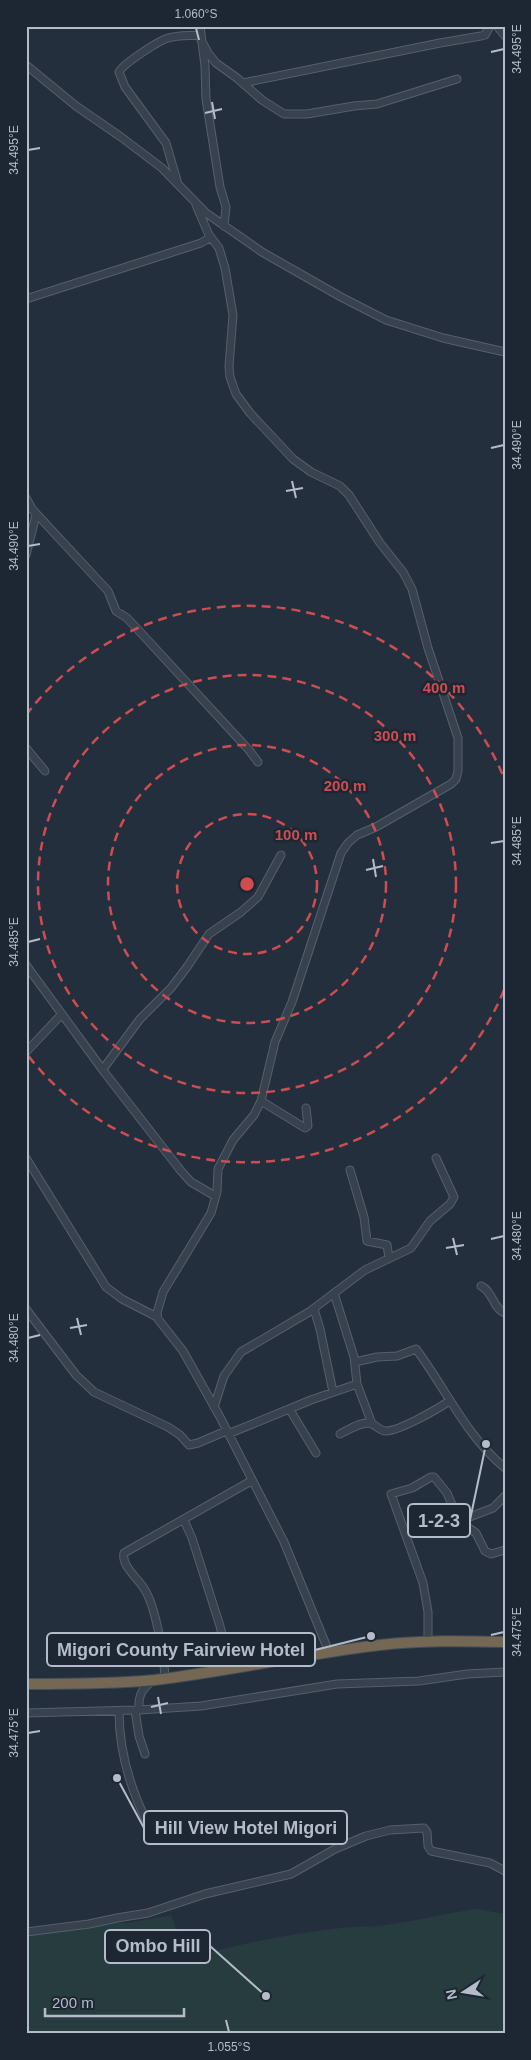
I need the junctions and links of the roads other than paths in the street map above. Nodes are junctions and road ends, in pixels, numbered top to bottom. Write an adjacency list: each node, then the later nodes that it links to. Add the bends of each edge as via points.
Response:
1 (200, 26): 5 (street)
2 (490, 26): 8 (street, via 482,36)
3 (497, 26): 4 (street)
4 (505, 36)
5 (201, 38): 8 (street, via 212,59); 9 (street, via 164,39 119,72 125,87 166,144); 11 (street, via 206,99 226,207)
6 (26, 65): 9 (street, via 68,101 139,149)
7 (457, 79): 8 (street, via 377,104 288,115)
8 (242, 83)
9 (178, 184): 10 (street)
10 (196, 205): 11 (street); 12 (street)
11 (224, 226): 14 (street, via 290,268 386,320)
12 (211, 237): 13 (street, via 201,243); 26 (street, via 222,254 232,305 229,366 236,394 293,459 340,486 349,495 380,544 403,572 412,589 459,748 457,775 447,788 376,828 357,835 341,853 288,1011 279,1029)
13 (26, 298)
14 (505, 352)
15 (26, 498): 16 (street)
16 (36, 514): 17 (street); 19 (street, via 108,591 116,612 141,633)
17 (26, 555)
18 (26, 748): 20 (street)
19 (258, 762)
20 (45, 771)
21 (281, 855): 25 (street, via 258,897 209,934 171,988 140,1019)
22 (26, 965): 23 (street)
23 (61, 1015): 24 (street); 25 (street)
24 (26, 1052)
25 (103, 1070): 31 (street, via 187,1178)
26 (261, 1101): 27 (street, via 305,1128 308,1122); 31 (street, via 233,1140 218,1169)
27 (306, 1108)
28 (26, 1158): 38 (street, via 106,1287)
29 (436, 1158): 32 (street, via 454,1199 430,1221 411,1248)
30 (350, 1170): 32 (street, via 367,1241 387,1245)
31 (215, 1196): 38 (street, via 209,1218 163,1292)
32 (389, 1258): 34 (street, via 365,1270)
33 (481, 1286): 37 (street)
34 (334, 1293): 36 (street); 39 (street)
35 (26, 1309): 46 (street, via 76,1375 94,1392 168,1427 189,1444)
36 (314, 1309): 41 (street); 43 (street, via 237,1355 224,1376)
37 (505, 1314)
38 (157, 1317): 43 (street, via 182,1351)
39 (355, 1362): 40 (street); 42 (street, via 397,1356 415,1348)
40 (357, 1384): 41 (street); 45 (street)
41 (333, 1392): 44 (street)
42 (449, 1402): 45 (street, via 390,1430 382,1430); 49 (street, via 489,1456)
43 (214, 1406): 46 (street)
44 (290, 1410): 46 (street); 48 (street)
45 (372, 1424): 47 (street, via 362,1424)
46 (227, 1432): 50 (street)
47 (340, 1434)
48 (316, 1453)
49 (505, 1468)
50 (251, 1481): 52 (street); 57 (street, via 284,1542)
51 (505, 1496): 53 (street, via 494,1508)
52 (184, 1520): 58 (street, via 220,1626); 60 (street, via 127,1550 123,1556 148,1596)
53 (459, 1521): 54 (street, via 476,1533 488,1553); 55 (street, via 447,1493 434,1477 391,1494 423,1584 428,1612)
54 (505, 1550)
55 (428, 1642): 56 (highway); 57 (highway)
56 (505, 1642)
57 (329, 1652): 58 (highway)
58 (230, 1668): 60 (highway)
59 (505, 1672): 63 (street, via 419,1681 337,1684 201,1706)
60 (166, 1678): 61 (highway)
61 (153, 1680): 62 (highway); 63 (street, via 140,1693)
62 (26, 1684)
63 (137, 1710): 64 (street); 66 (street, via 139,1736)
64 (119, 1711): 65 (street); 67 (street, via 125,1768)
65 (26, 1713)
66 (145, 1754)
67 (149, 1826)
68 (505, 1871): 69 (street, via 490,1863 431,1851 424,1828 390,1830 335,1849 291,1874 205,1894 162,1910)
69 (26, 1932)

